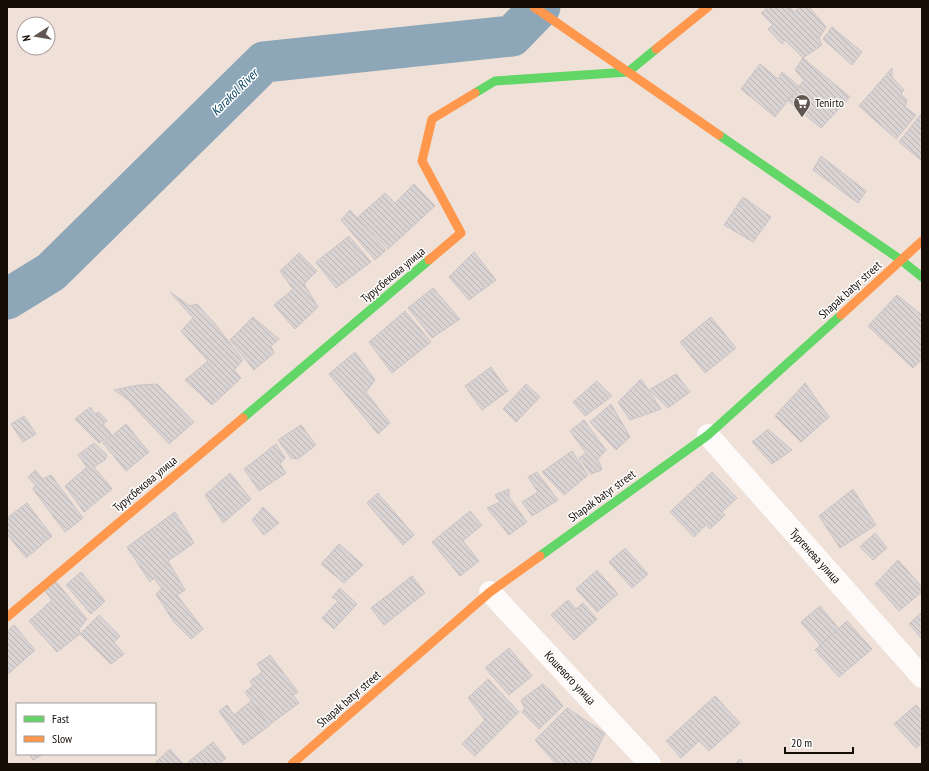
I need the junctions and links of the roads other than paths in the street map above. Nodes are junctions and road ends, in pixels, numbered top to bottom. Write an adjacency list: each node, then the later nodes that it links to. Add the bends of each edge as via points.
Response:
1 (534, 7): 3 (street)
2 (708, 7): 3 (street)
3 (628, 72): 5 (street); 9 (street, Турусбекова улица, via 495,81 432,119 422,161 461,233)
4 (922, 241): 5 (street, Shapak batyr street)
5 (901, 260): 6 (street); 7 (street, Shapak batyr street)
6 (922, 277)
7 (708, 435): 8 (street, Shapak batyr street); 10 (street, Тургенева улица)
8 (490, 592): 11 (street, Shapak batyr street); 12 (street, Кошевого улица)
9 (7, 617)
10 (922, 677)
11 (303, 761)
12 (650, 764)

